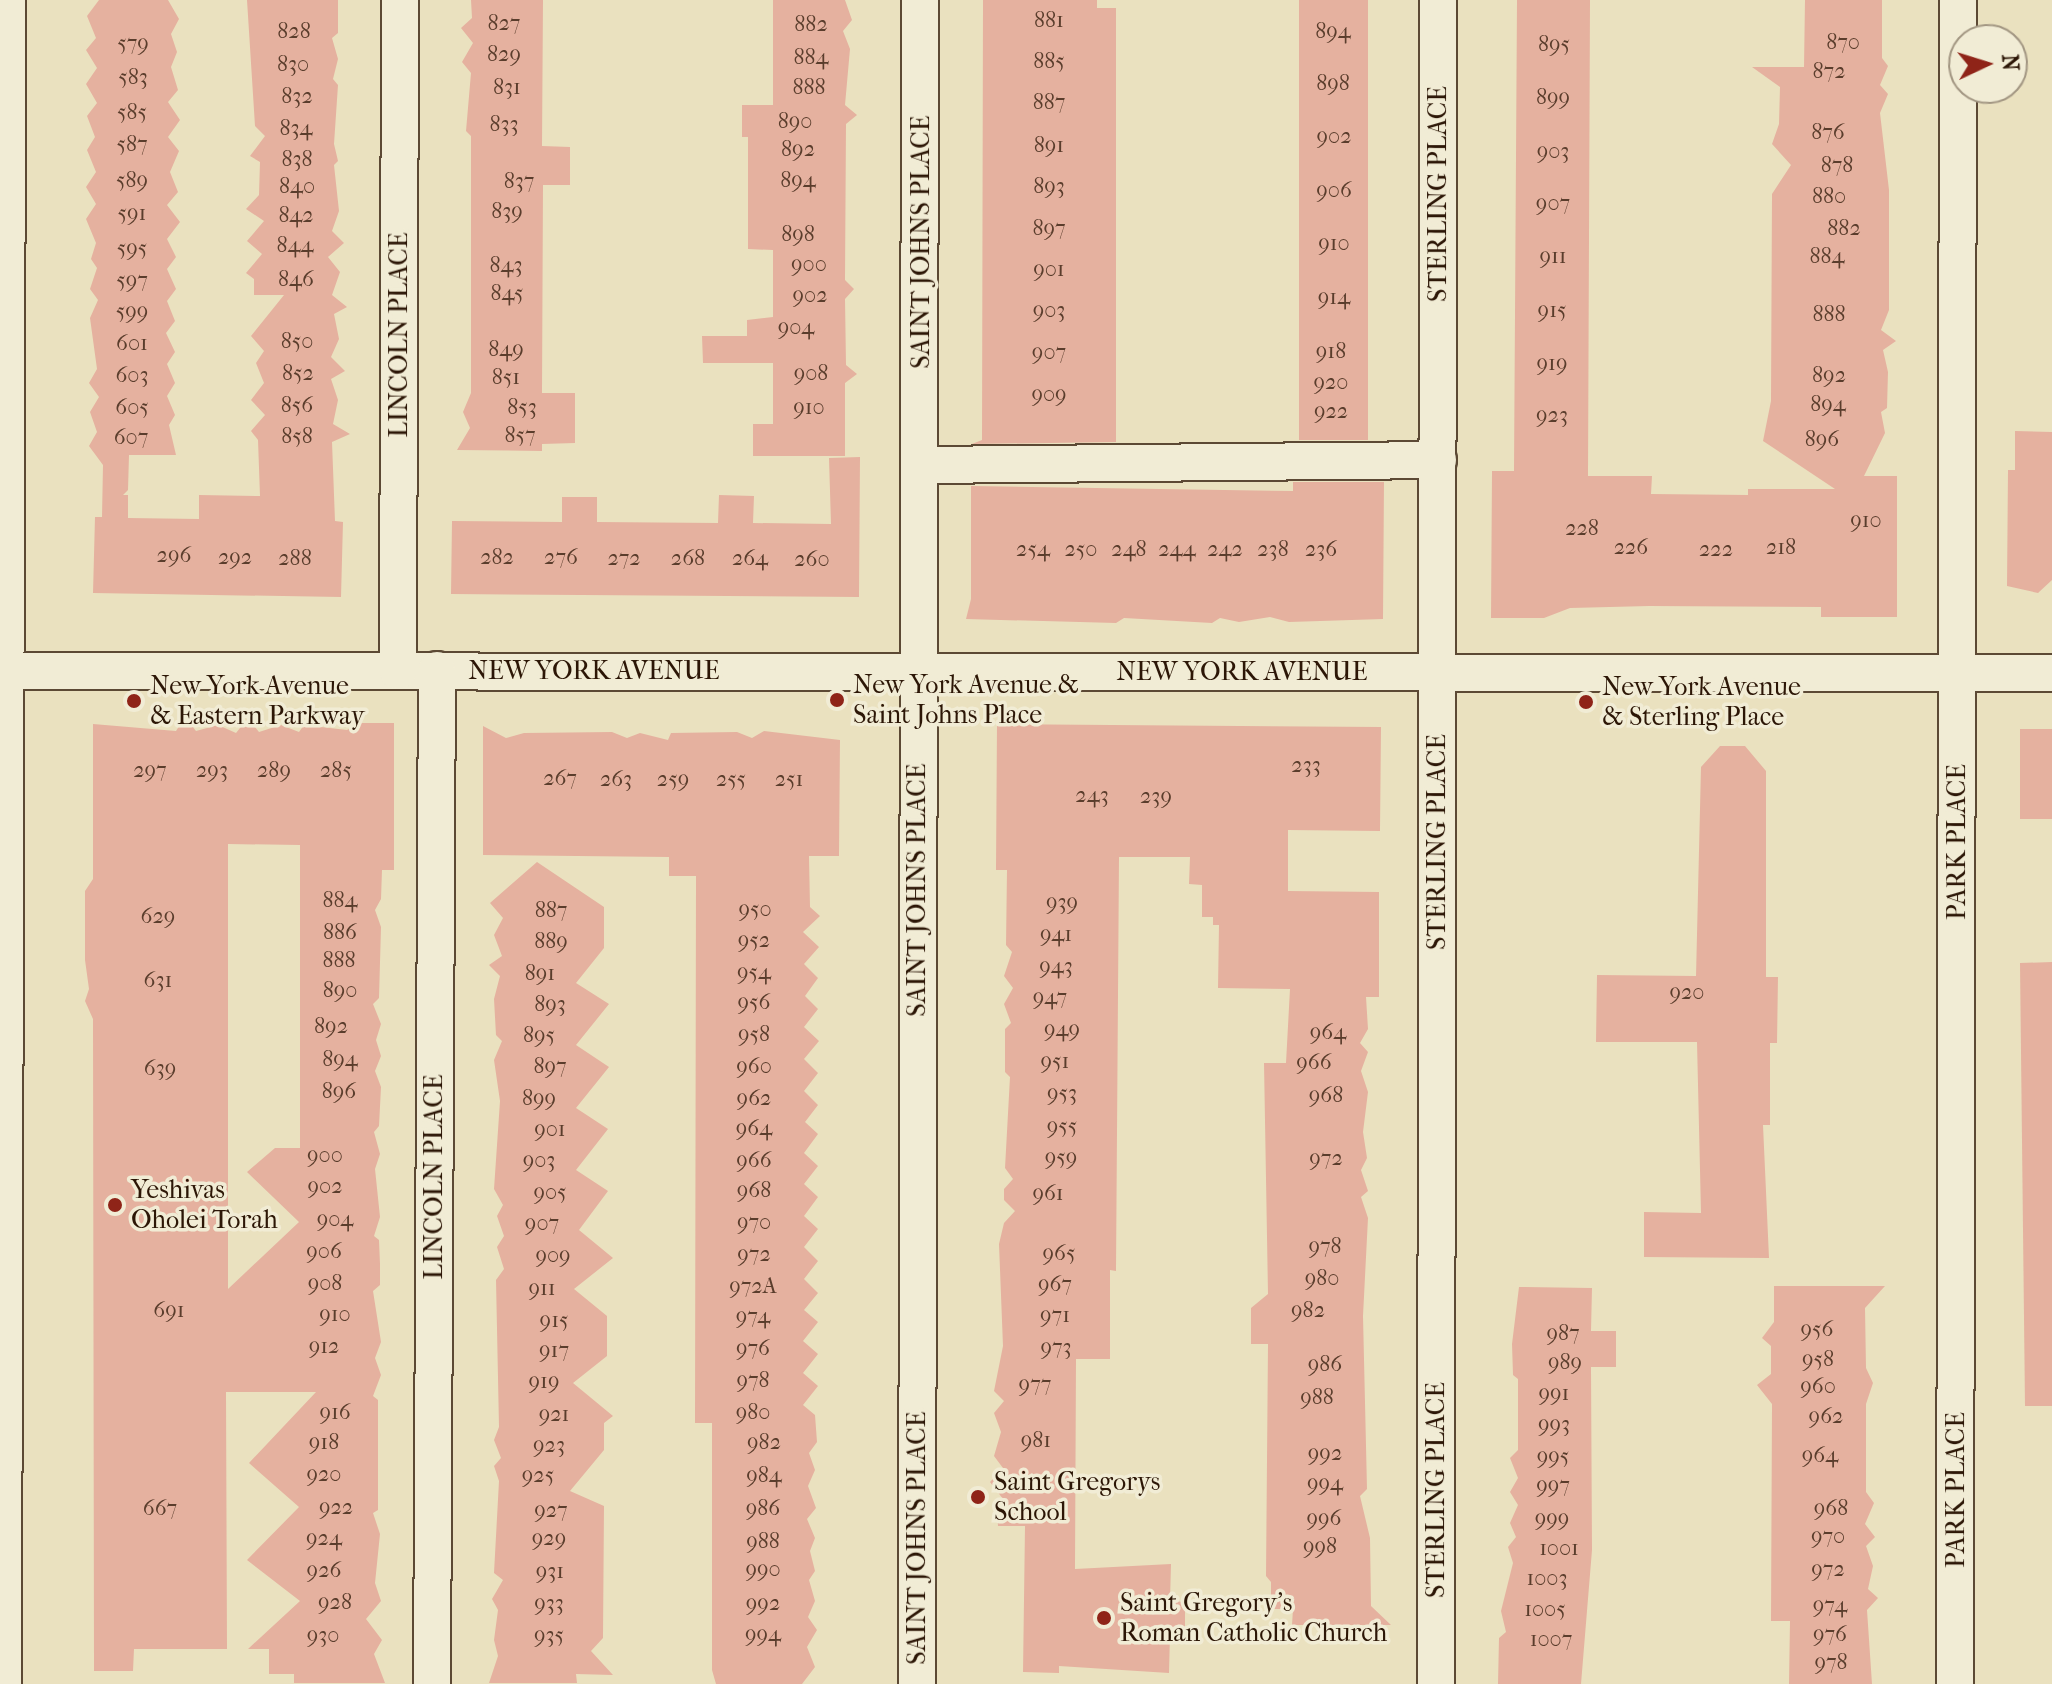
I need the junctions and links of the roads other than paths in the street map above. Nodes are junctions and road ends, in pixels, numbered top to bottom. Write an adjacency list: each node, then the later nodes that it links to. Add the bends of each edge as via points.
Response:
1 (7, 0): 9 (street)
2 (400, 0): 10 (street, LINCOLN PLACE)
3 (920, 0): 7 (street, SAINT JOHNS PLACE)
4 (1438, 0): 6 (street, STERLING PLACE)
5 (1958, 0): 13 (street, PARK PLACE)
6 (1438, 460): 7 (street); 12 (street, STERLING PLACE)
7 (921, 465): 11 (street, SAINT JOHNS PLACE)
8 (437, 670): 10 (street, NEW YORK AVENUE); 11 (street, NEW YORK AVENUE); 16 (street, LINCOLN PLACE)
9 (2, 671): 10 (street, NEW YORK AVENUE); 15 (street)
10 (398, 671)
11 (918, 671): 12 (street, NEW YORK AVENUE); 17 (street, SAINT JOHNS PLACE)
12 (1437, 672): 13 (street, NEW YORK AVENUE); 18 (street, STERLING PLACE)
13 (1957, 673): 14 (street, NEW YORK AVENUE); 19 (street, PARK PLACE)
14 (2052, 673)
15 (3, 1684)
16 (432, 1684)
17 (917, 1684)
18 (1436, 1684)
19 (1955, 1684)

